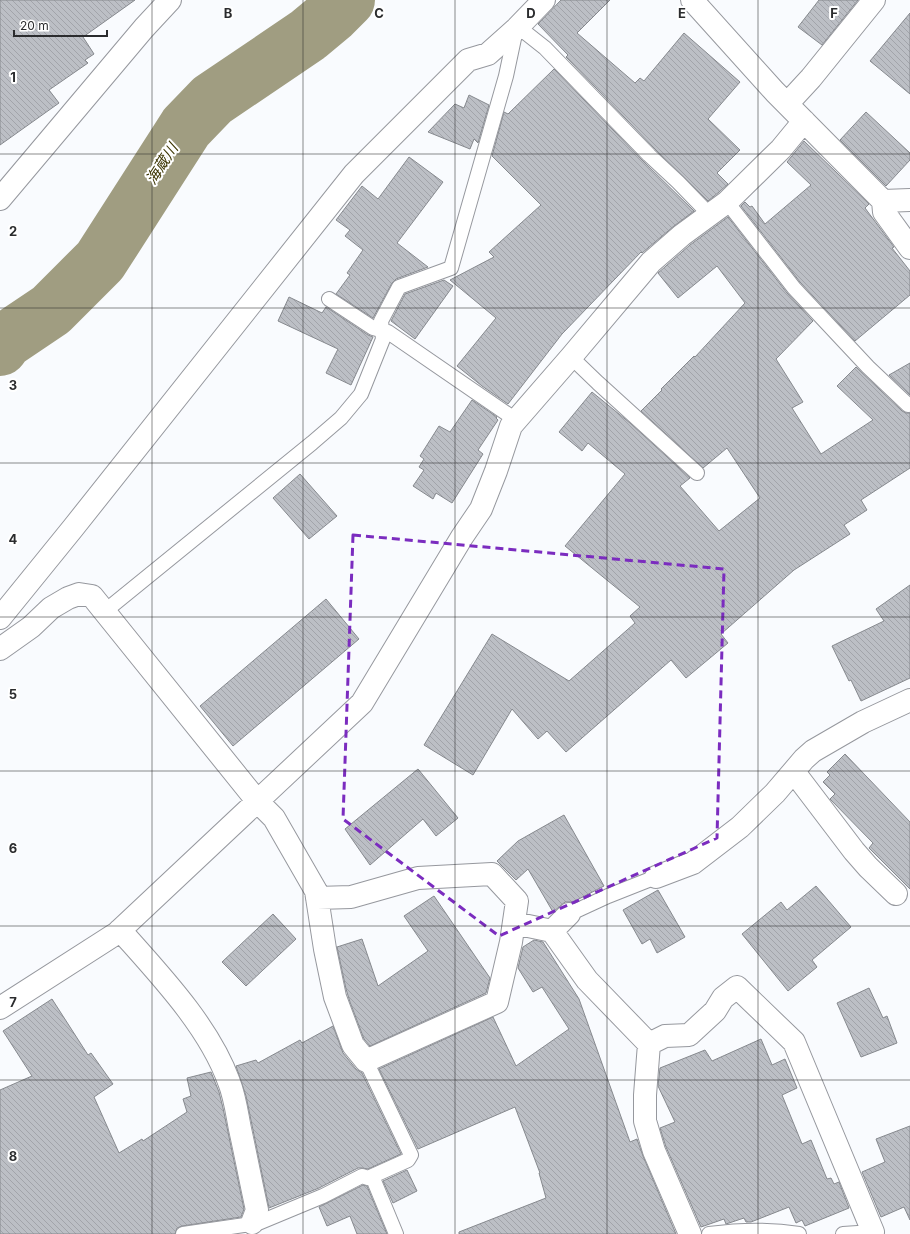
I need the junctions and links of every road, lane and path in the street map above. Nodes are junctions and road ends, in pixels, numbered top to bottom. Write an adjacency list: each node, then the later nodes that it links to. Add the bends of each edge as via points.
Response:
1 (170, 0): 8 (street)
2 (544, 0): 5 (street)
3 (692, 0): 6 (street)
4 (874, 0): 6 (street)
5 (516, 29): 11 (lane, via 526,33 545,48 678,182); 14 (lane, via 506,76 451,268 398,287 381,321); 20 (street, via 488,54 468,60 354,174)
6 (787, 104): 7 (street)
7 (804, 120): 10 (street); 11 (street, via 781,149)
8 (0, 199)
9 (910, 200): 10 (street)
10 (883, 201): 12 (street, via 884,212)
11 (718, 208): 15 (street, via 651,262); 16 (lane)
12 (910, 248)
13 (329, 299): 14 (lane, via 374,328)
14 (382, 330): 17 (lane); 19 (lane, via 383,339 361,394 341,418)
15 (571, 357): 17 (street); 18 (lane)
16 (908, 405)
17 (516, 420): 24 (street, via 511,426 481,509 362,702)
18 (697, 472)
19 (104, 612): 21 (street, via 92,596 79,594 51,608 31,627); 24 (street)
20 (0, 618)
21 (0, 649)
22 (910, 700): 23 (street, via 863,722 813,751)
23 (794, 772): 25 (street, via 755,813 705,855 693,863); 26 (street, via 854,851)
24 (258, 802): 27 (street, via 274,818 316,891); 30 (street)
25 (656, 877): 28 (lane)
26 (896, 894)
27 (317, 898): 29 (street, via 351,897 418,878 492,874 517,901); 34 (street, via 336,997 354,1045)
28 (569, 914): 31 (street)
29 (514, 923): 31 (street); 34 (street, via 497,1002)
30 (120, 930): 32 (street); 36 (street, via 198,1023 230,1082 257,1210)
31 (552, 931): 33 (street, via 587,980)
32 (0, 1008)
33 (649, 1044): 37 (street, via 665,1036 689,1035 715,1012 723,998 737,987 794,1042); 40 (street, via 645,1121 654,1151)
34 (366, 1061): 35 (lane, via 411,1155 408,1160)
35 (372, 1176): 36 (lane, via 362,1176); 39 (lane)
36 (257, 1227): 38 (lane)
37 (873, 1232): 43 (lane)
38 (183, 1234)
39 (396, 1234)
40 (690, 1234)
41 (708, 1234): 42 (lane, via 737,1230)
42 (799, 1234)
43 (843, 1234)

